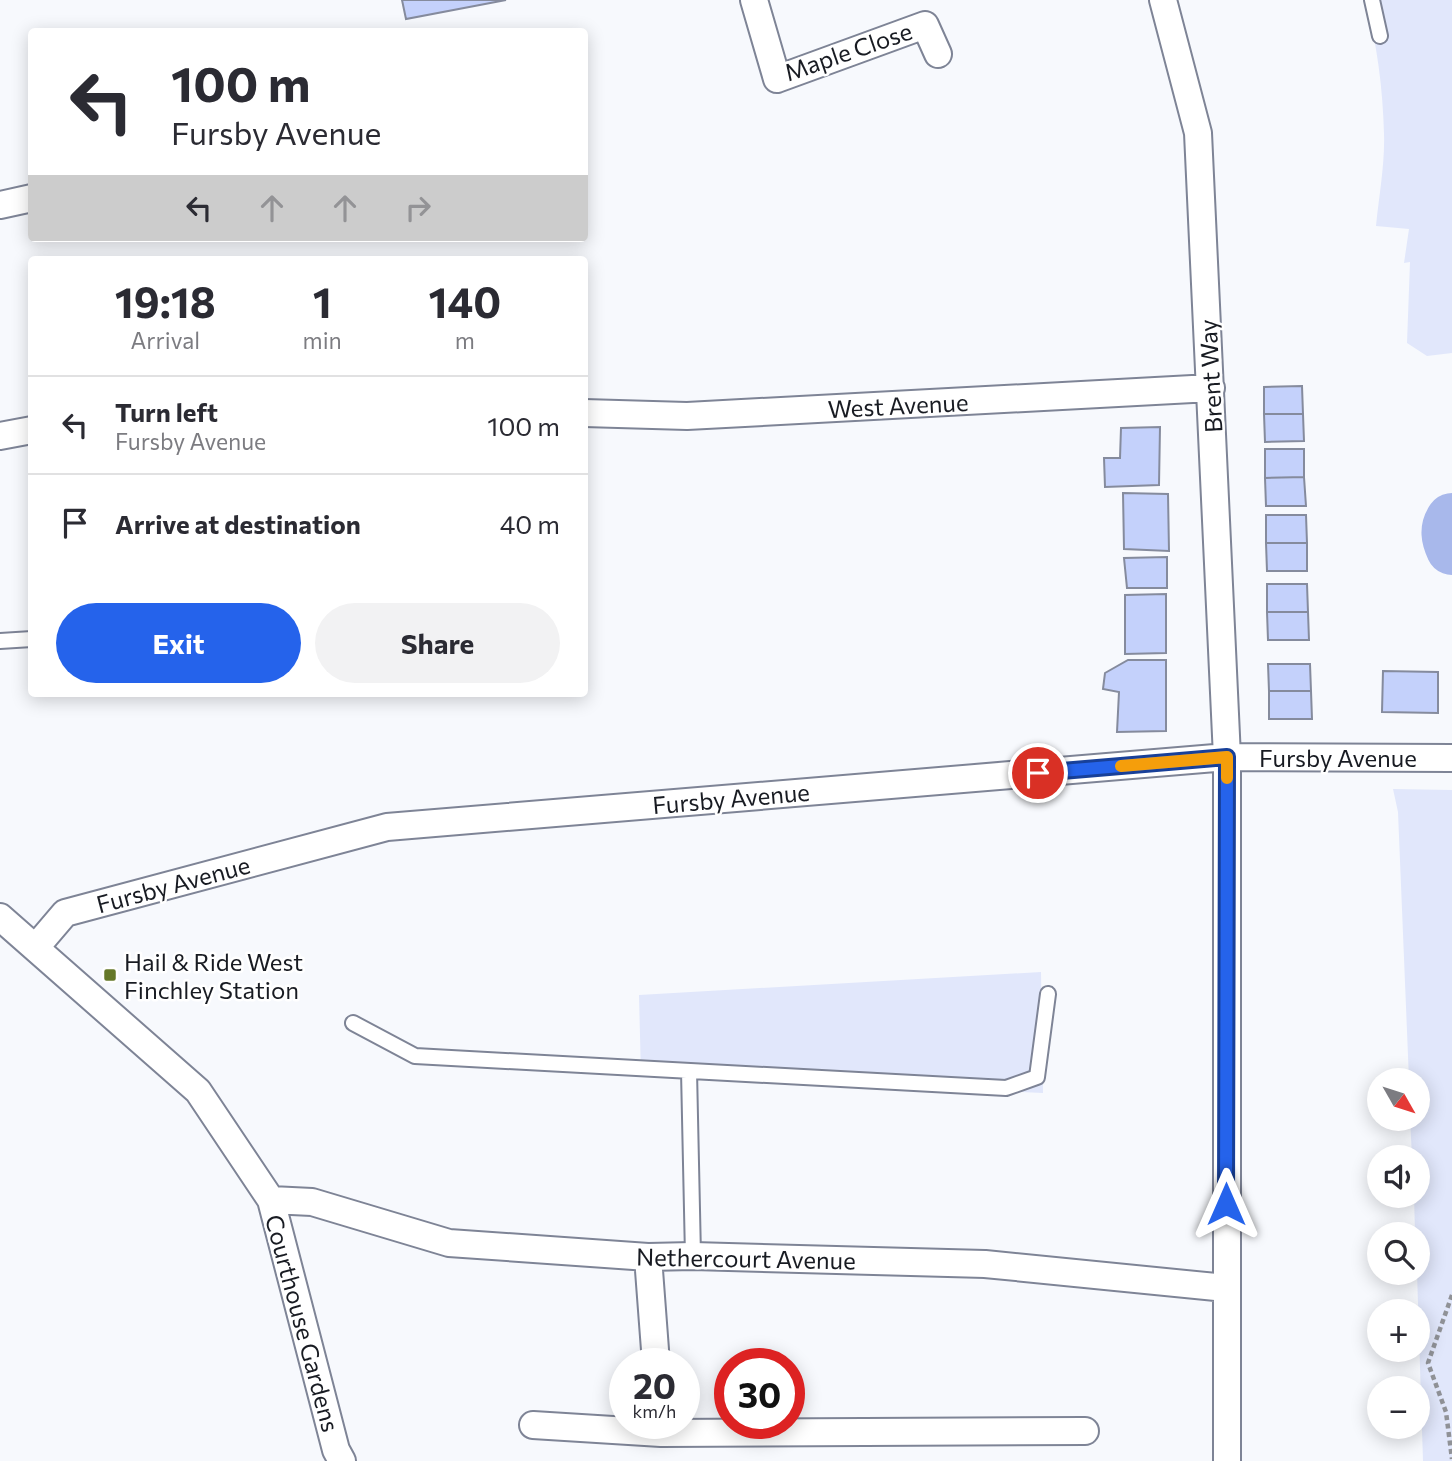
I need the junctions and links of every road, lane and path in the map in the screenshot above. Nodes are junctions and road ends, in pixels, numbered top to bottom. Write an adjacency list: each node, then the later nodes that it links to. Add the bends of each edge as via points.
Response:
1 (754, 0): 5 (street, Maple Close, via 777,79 925,25)
2 (1163, 0): 8 (street, Brent Way, via 1198,133)
3 (1372, 0): 4 (lane)
4 (1380, 36)
5 (938, 54)
6 (28, 199): 7 (street)
7 (0, 205)
8 (1211, 388): 9 (street, West Avenue, via 687,416); 14 (street, Brent Way)
9 (588, 413)
10 (28, 431): 11 (street)
11 (0, 436)
12 (28, 639): 13 (lane)
13 (0, 641)
14 (1227, 757): 15 (street, Fursby Avenue); 17 (street, Fursby Avenue, via 387,827 65,913); 24 (street, Brent Way)
15 (1452, 758)
16 (0, 917): 17 (street, Courthouse Gardens)
17 (36, 947): 21 (street, Courthouse Gardens, via 198,1091)
18 (1048, 994): 20 (lane, via 1037,1077 1006,1088)
19 (354, 1023): 20 (lane, via 415,1056)
20 (689, 1071): 22 (lane)
21 (271, 1200): 23 (street, Nethercourt Avenue, via 312,1202 449,1243); 32 (street, Courthouse Gardens)
22 (693, 1256): 23 (street, Nethercourt Avenue); 24 (street, Nethercourt Avenue, via 985,1264)
23 (648, 1257): 26 (street)
24 (1226, 1288): 33 (street, Brent Way)
25 (1452, 1296): 31 (path, via 1428,1363 1446,1412)
26 (655, 1348)
27 (533, 1425): 28 (street)
28 (609, 1427)
29 (700, 1428): 30 (street)
30 (1085, 1432)
31 (1452, 1459)
32 (342, 1461)
33 (1227, 1461)

